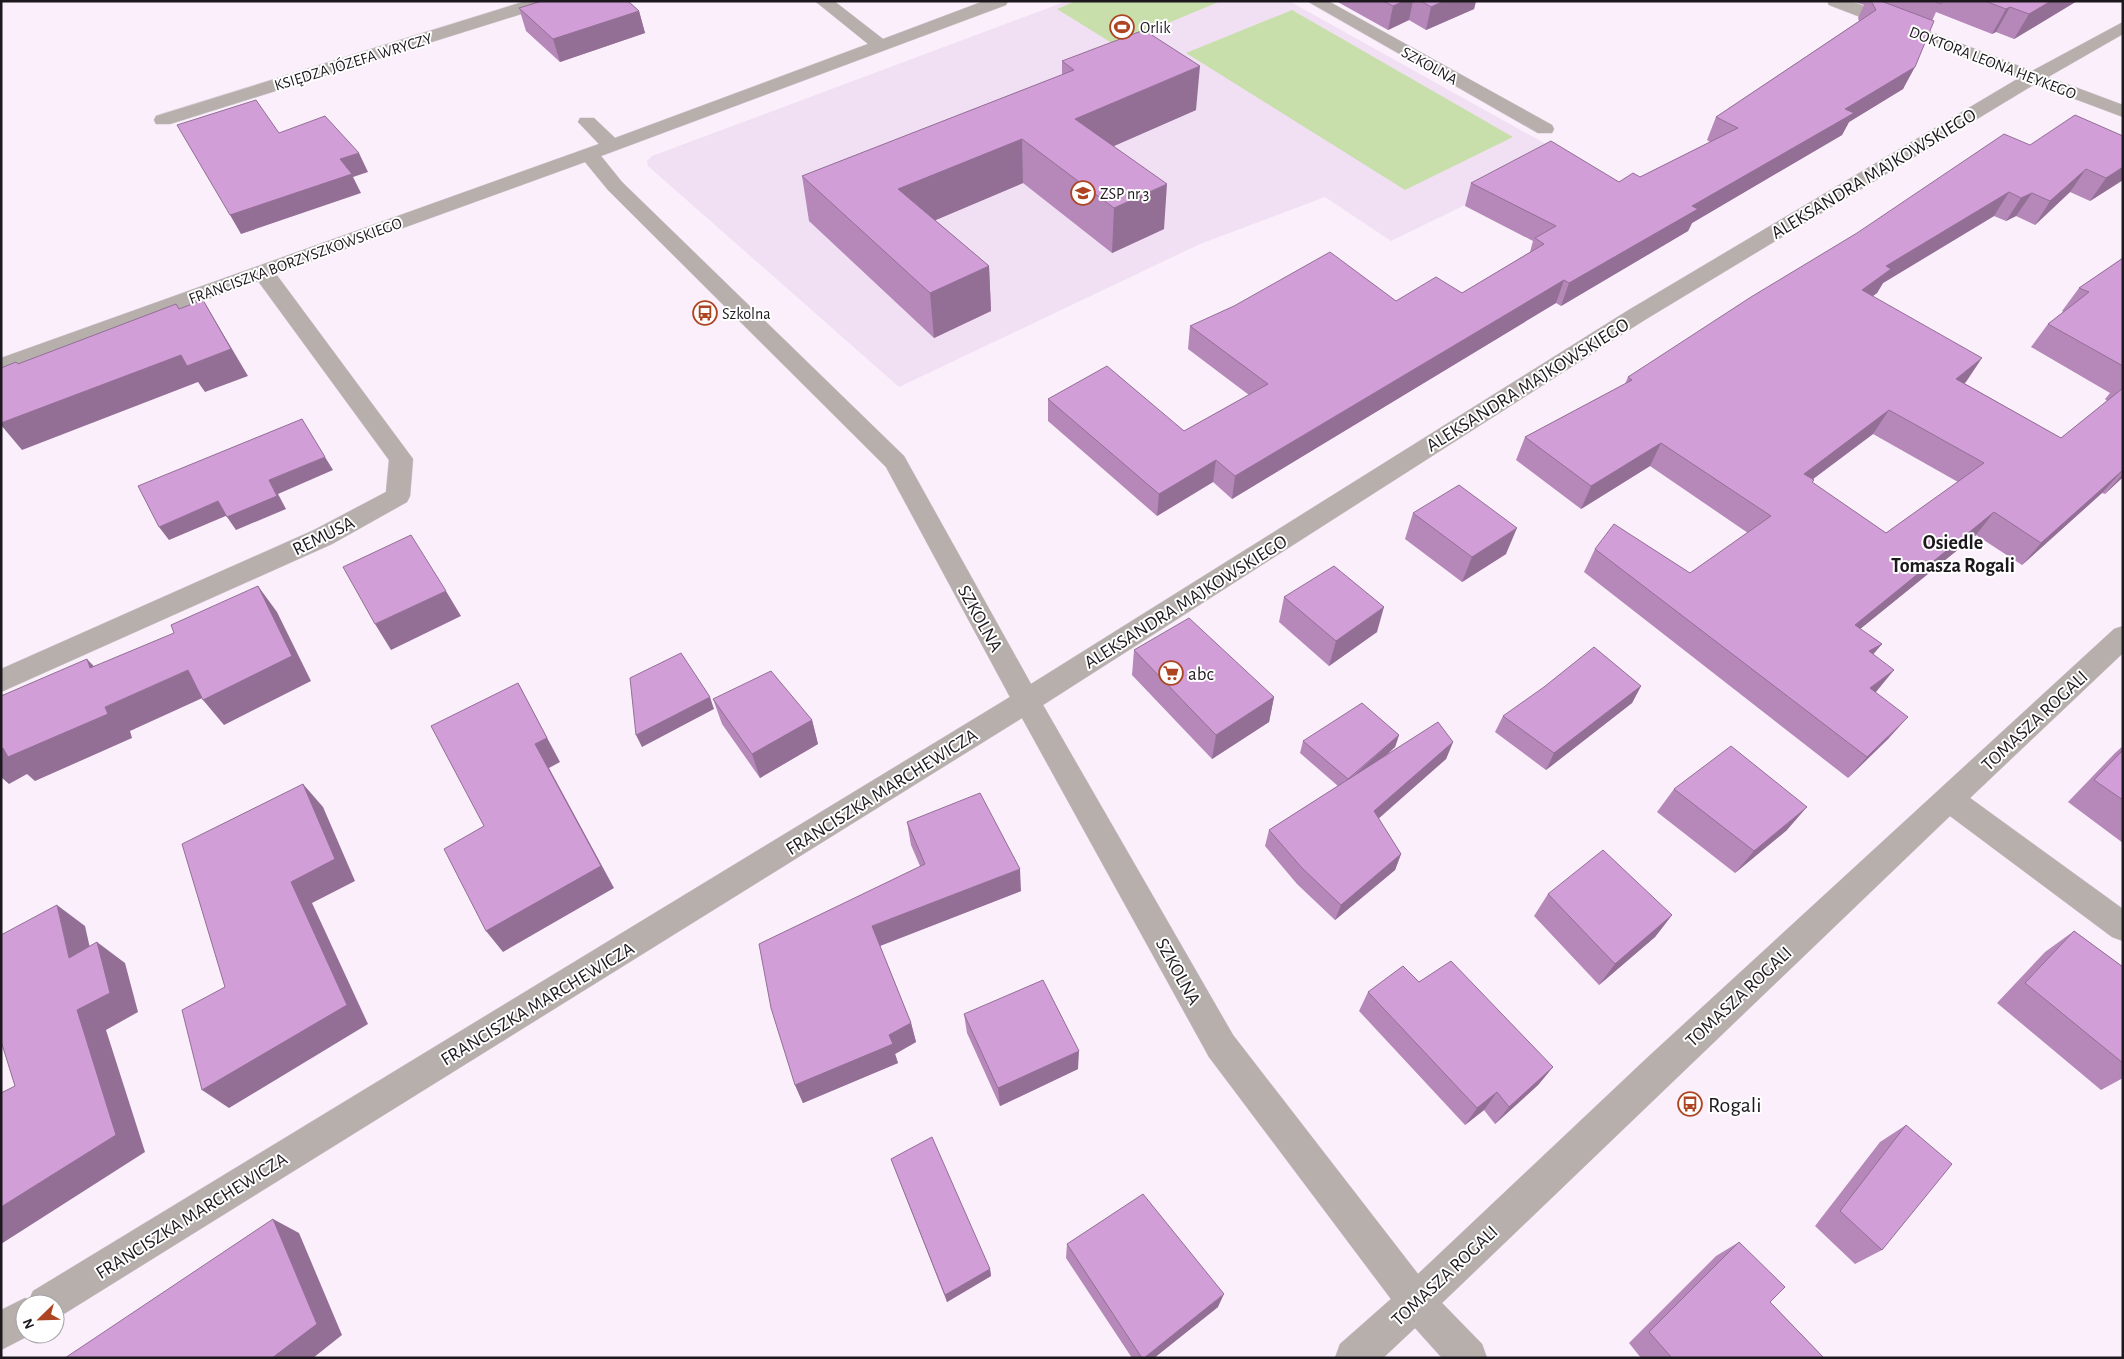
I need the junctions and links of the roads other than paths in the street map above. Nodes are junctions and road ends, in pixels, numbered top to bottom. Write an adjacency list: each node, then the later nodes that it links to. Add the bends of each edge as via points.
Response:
1 (544, 1): 10 (street, KSIĘDZA JÓZEFA WRYCZY)
2 (823, 1): 7 (street)
3 (1000, 1): 7 (street)
4 (1315, 1): 12 (street, SZKOLNA)
5 (1835, 1): 8 (street, DOKTORA LEONA HEYKEGO)
6 (2123, 27): 8 (street, ALEKSANDRA MAJKOWSKIEGO)
7 (880, 45): 13 (street)
8 (2034, 77): 9 (street, DOKTORA LEONA HEYKEGO); 19 (street, ALEKSANDRA MAJKOWSKIEGO, via 1635,316)
9 (2123, 112)
10 (163, 120)
11 (587, 122): 13 (street)
12 (1545, 129)
13 (611, 145): 14 (street)
14 (588, 154): 15 (street, FRANCISZKA BORZYSZKOWSKIEGO); 19 (street, SZKOLNA, via 615,186 895,462)
15 (263, 272): 16 (street, FRANCISZKA BORZYSZKOWSKIEGO); 18 (street, REMUSA, via 401,459 398,496 322,537)
16 (1, 366)
17 (2123, 636): 20 (street, TOMASZA ROGALI)
18 (1, 681)
19 (1027, 701): 22 (street, FRANCISZKA MARCHEWICZA); 23 (street, SZKOLNA, via 1221,1046)
20 (1950, 799): 21 (street); 23 (street, TOMASZA ROGALI)
21 (2123, 927)
22 (62, 1294)
23 (1416, 1302): 26 (street, TOMASZA ROGALI); 27 (street, SZKOLNA)
24 (15, 1323): 25 (street)
25 (1, 1331)
26 (1354, 1358)
27 (1468, 1358)

